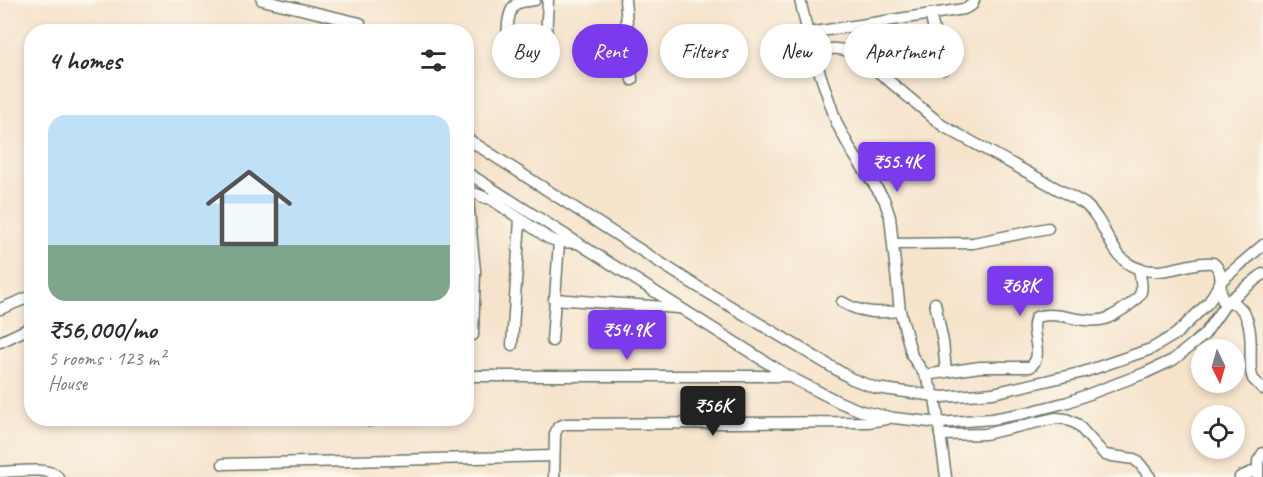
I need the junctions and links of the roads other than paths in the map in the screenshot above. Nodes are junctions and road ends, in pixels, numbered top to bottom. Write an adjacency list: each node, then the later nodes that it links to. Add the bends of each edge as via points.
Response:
1 (262, 0): 8 (street)
2 (535, 0): 9 (street, via 516,4)
3 (548, 0): 10 (street)
4 (625, 0): 16 (street)
5 (800, 0): 11 (street)
6 (974, 0): 7 (street, via 964,9)
7 (930, 14): 12 (street); 13 (street)
8 (360, 23)
9 (509, 24)
10 (547, 24)
11 (806, 24)
12 (933, 24)
13 (832, 29)
14 (832, 49): 29 (street, via 848,50 943,126 1085,204 1094,212 1109,243 1125,262)
15 (822, 78): 26 (street, via 837,124 884,199)
16 (632, 80)
17 (474, 143): 51 (street, via 695,285 852,379 876,388)
18 (474, 177): 20 (street)
19 (474, 193): 21 (street)
20 (509, 198): 21 (street); 25 (street)
21 (491, 199): 22 (street)
22 (520, 219): 24 (street); 45 (street)
23 (1048, 228): 26 (street, via 973,243)
24 (559, 242): 25 (street); 34 (street)
25 (578, 243): 39 (street)
26 (894, 244): 41 (street)
27 (1263, 245): 31 (street)
28 (474, 266): 36 (street)
29 (1139, 269): 31 (street, via 1158,271 1213,263 1220,269); 46 (street, via 1143,288 1140,296 1111,317 1098,321 1036,317 1036,356 1030,367)
30 (1263, 274): 32 (street)
31 (1221, 281): 35 (street, via 1221,297); 51 (street, via 1193,319 1151,350 1028,386)
32 (1257, 283): 35 (street)
33 (24, 299): 40 (street)
34 (554, 299): 39 (street); 43 (street)
35 (1227, 302): 50 (street, via 1239,307 1247,321 1251,372); 53 (street, via 1204,335 1173,360 1145,373 1068,402 1024,413 992,419)
36 (474, 303)
37 (842, 303): 41 (street, via 865,312)
38 (935, 303): 46 (street)
39 (682, 308): 49 (street)
40 (0, 309)
41 (900, 311): 47 (street, via 912,356)
42 (24, 331): 44 (street)
43 (552, 340)
44 (0, 342)
45 (512, 345)
46 (946, 371): 47 (street)
47 (925, 375): 51 (street)
48 (474, 376): 49 (street)
49 (788, 376): 52 (street, via 861,411)
50 (1263, 389)
51 (935, 399): 53 (street)
52 (894, 418): 53 (street); 56 (street, via 868,422 565,424 556,430)
53 (939, 420): 54 (street)
54 (940, 435): 62 (street); 63 (street, via 985,434 1066,418 1077,424 1105,455 1137,461)
55 (1263, 453): 59 (street)
56 (554, 456): 57 (street); 61 (street)
57 (223, 464)
58 (0, 472): 60 (street, via 47,471)
59 (1257, 473): 64 (street)
60 (57, 477)
61 (554, 477)
62 (946, 477)
63 (1150, 477)
64 (1240, 477)

